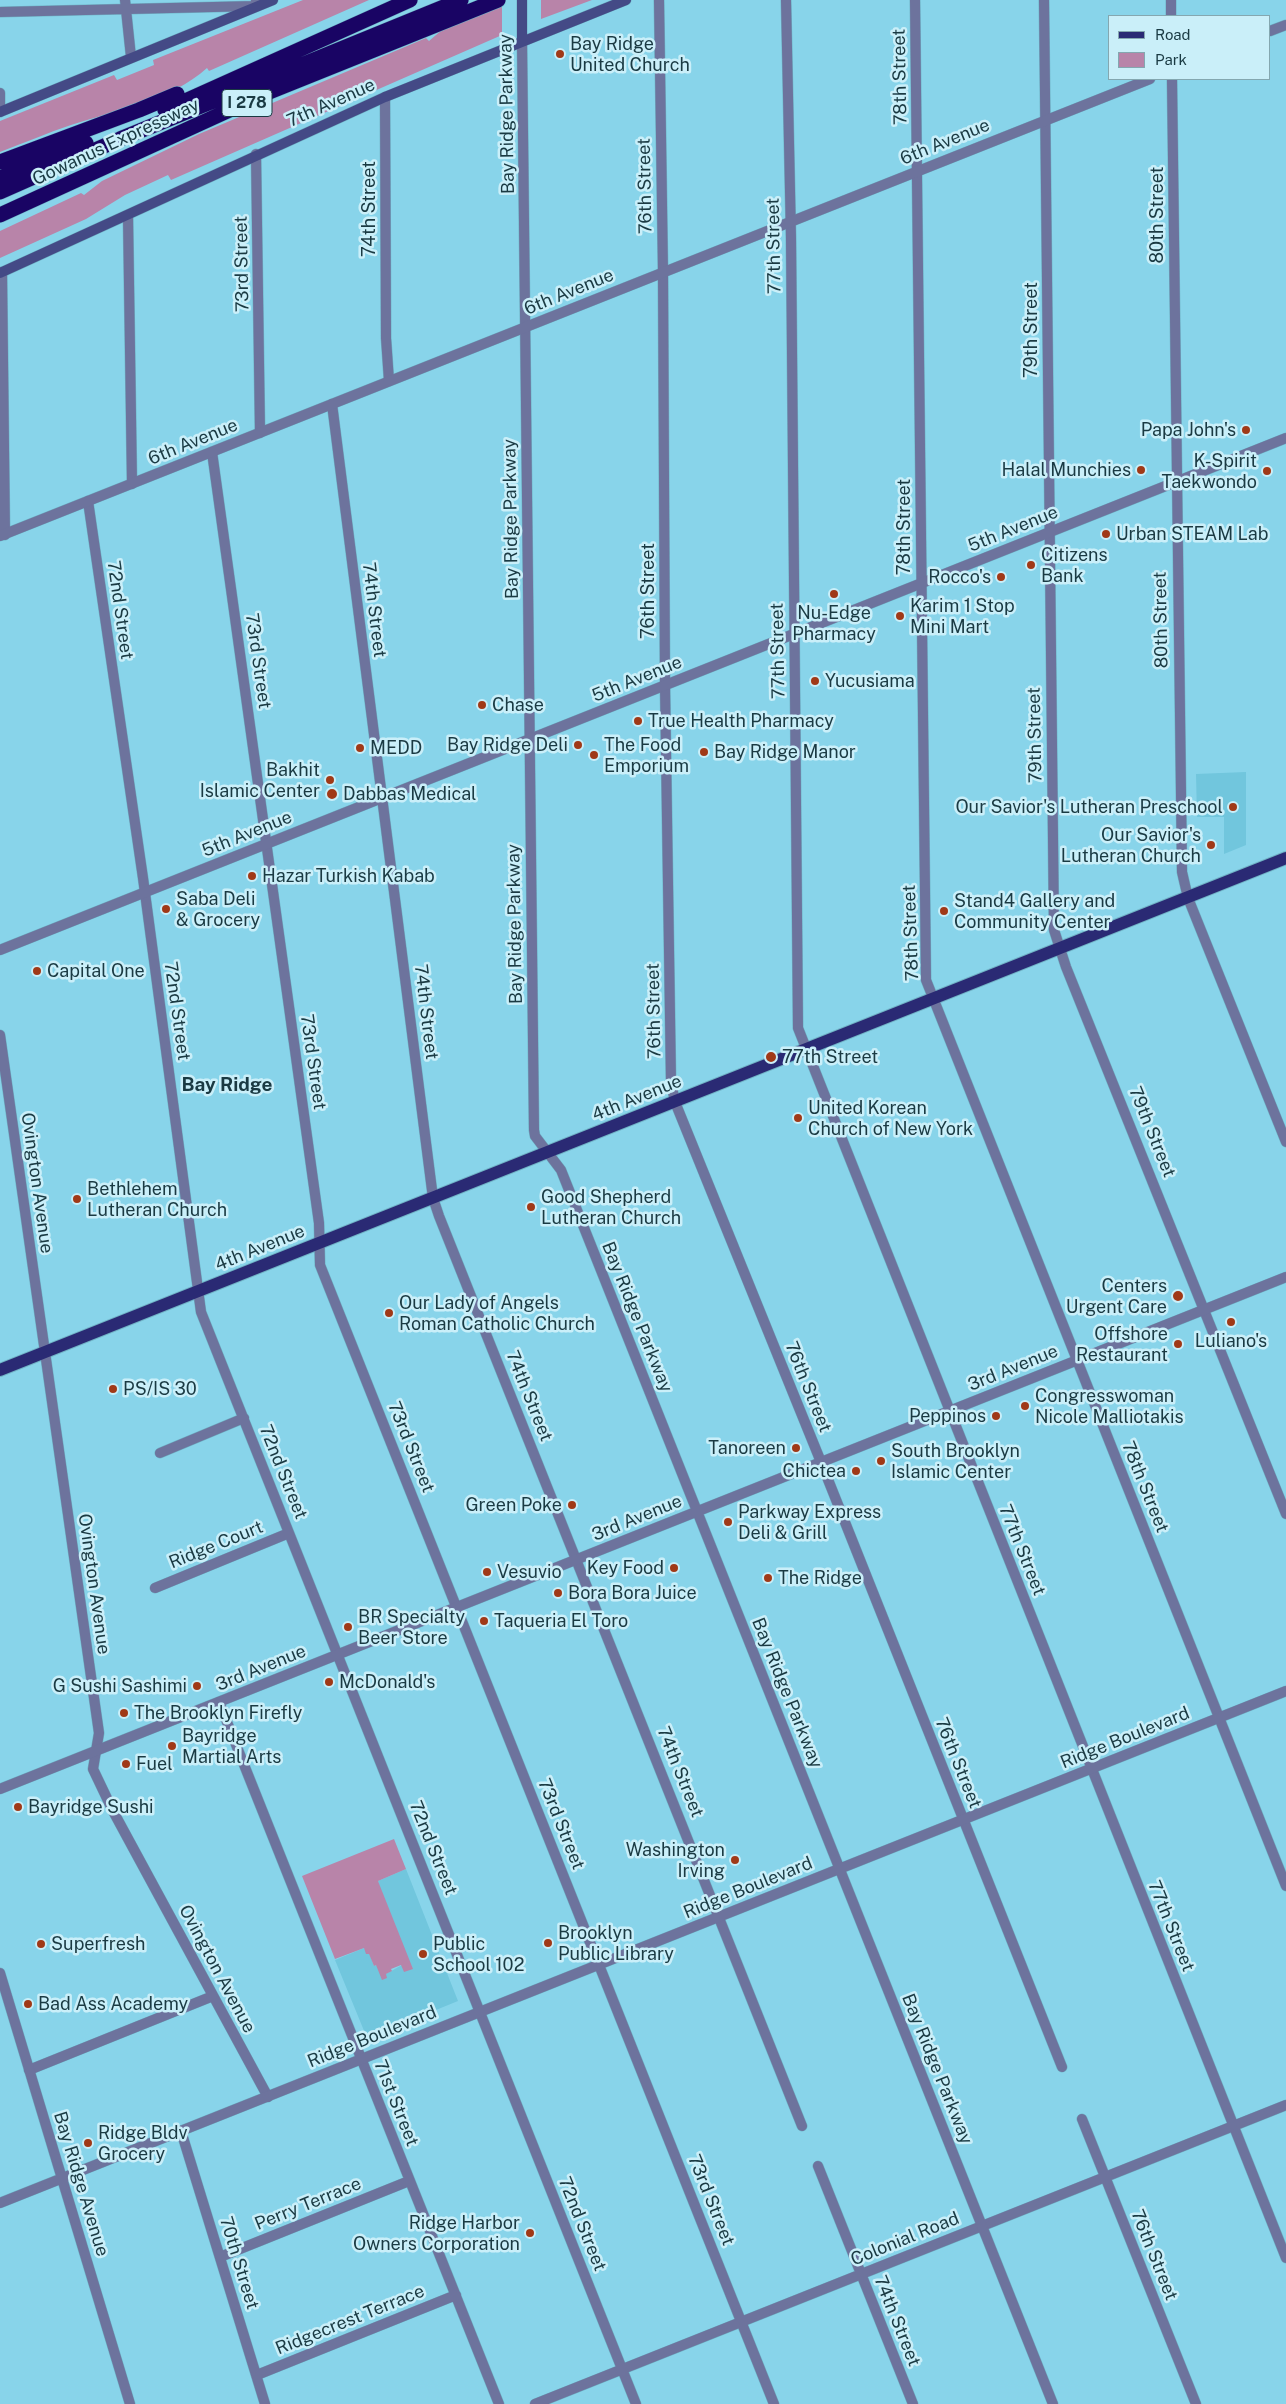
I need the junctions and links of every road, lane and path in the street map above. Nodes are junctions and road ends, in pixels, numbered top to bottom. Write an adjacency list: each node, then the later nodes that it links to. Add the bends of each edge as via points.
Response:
1 (274, 0): 12 (main road)
2 (410, 0): 27 (highway, via 345,21 139,110); 28 (highway, Gowanus Expressway / I 278)
3 (461, 0): 32 (highway, I 278, via 120,139)
4 (498, 0): 33 (highway, Gowanus Expressway / I 278, via 269,92)
5 (522, 0): 18 (main road, Bay Ridge Parkway)
6 (626, 0): 18 (main road, 7th Avenue)
7 (658, 0): 37 (street, 76th Street)
8 (786, 0): 35 (street, 77th Street)
9 (915, 0): 29 (street, 78th Street)
10 (1044, 0): 25 (street, 79th Street)
11 (1171, 0): 15 (street)
12 (256, 3): 13 (street); 19 (main road)
13 (125, 5): 14 (street); 19 (street)
14 (0, 12)
15 (1172, 15)
16 (1286, 25): 17 (street)
17 (1271, 31)
18 (522, 41): 23 (main road, 7th Avenue); 38 (street, Bay Ridge Parkway)
19 (132, 57): 24 (main road)
20 (1147, 80): 25 (street, 6th Avenue)
21 (1172, 80): 44 (street, 80th Street)
22 (0, 93): 24 (street)
23 (385, 97): 26 (main road, 7th Avenue); 39 (street, 74th Street)
24 (0, 112)
25 (1046, 120): 29 (street, 6th Avenue); 47 (street, 79th Street)
26 (256, 154): 34 (main road, 7th Avenue); 41 (street, 73rd Street)
27 (0, 162)
28 (29, 167): 30 (highway, Gowanus Expressway / I 278); 31 (highway)
29 (918, 170): 35 (street, 6th Avenue); 49 (street, 78th Street)
30 (0, 178)
31 (0, 183)
32 (0, 192)
33 (0, 215)
34 (128, 216): 36 (main road, 7th Avenue); 45 (street)
35 (790, 221): 37 (street, 6th Avenue); 50 (street, 77th Street)
36 (1, 272): 48 (street)
37 (663, 272): 38 (street, 6th Avenue); 51 (street, 76th Street)
38 (525, 327): 39 (street, 6th Avenue); 52 (street, Bay Ridge Parkway)
39 (389, 381): 40 (street, 6th Avenue)
40 (332, 404): 41 (street, 6th Avenue); 53 (street, 74th Street)
41 (260, 432): 43 (street, 6th Avenue)
42 (1286, 438): 44 (street, 5th Avenue)
43 (212, 452): 45 (street, 6th Avenue); 54 (street, 73rd Street)
44 (1175, 483): 47 (street, 5th Avenue); 57 (street, 80th Street, via 1182,872)
45 (132, 484): 46 (street, 6th Avenue)
46 (88, 501): 48 (street, 6th Avenue); 56 (street, 72nd Street)
47 (1049, 532): 49 (street, 5th Avenue); 58 (street, 79th Street, via 1054,930)
48 (2, 535)
49 (920, 584): 50 (street, 5th Avenue); 60 (street, 78th Street, via 926,980)
50 (794, 634): 51 (street, 5th Avenue); 62 (street, 77th Street, via 798,1028)
51 (665, 685): 52 (street, 5th Avenue); 63 (street, 76th Street, via 671,1082)
52 (530, 739): 53 (street, 5th Avenue); 65 (street, Bay Ridge Parkway, via 534,1130)
53 (382, 798): 54 (street, 5th Avenue); 66 (street, 74th Street)
54 (267, 844): 56 (street, 5th Avenue); 67 (street, 73rd Street, via 319,1223)
55 (1286, 858): 57 (main road, 4th Avenue)
56 (144, 892): 59 (street, 5th Avenue); 69 (street, 72nd Street)
57 (1188, 898): 58 (main road, 4th Avenue); 64 (street, 80th Street)
58 (1060, 948): 60 (main road, 4th Avenue); 70 (street, 79th Street)
59 (0, 950)
60 (933, 999): 62 (main road, 4th Avenue); 72 (street, 78th Street)
61 (0, 1035): 71 (street, Ovington Avenue)
62 (805, 1049): 63 (main road, 4th Avenue); 74 (street, 77th Street)
63 (675, 1102): 65 (main road, 4th Avenue); 77 (street, 76th Street)
64 (1286, 1142)
65 (548, 1153): 66 (main road, 4th Avenue); 78 (street, Bay Ridge Parkway, via 560,1170)
66 (434, 1198): 67 (main road, 4th Avenue); 81 (street, 74th Street)
67 (319, 1243): 69 (main road, 4th Avenue); 83 (street, 73rd Street, via 320,1264)
68 (1286, 1277): 70 (street, 3rd Avenue)
69 (198, 1292): 71 (main road, 4th Avenue); 75 (street, 72nd Street, via 201,1312)
70 (1204, 1310): 72 (street, 3rd Avenue); 79 (street, 79th Street)
71 (44, 1353): 73 (main road, 4th Avenue); 88 (street, Ovington Avenue, via 99,1733)
72 (1077, 1360): 74 (street, 3rd Avenue); 87 (street, 78th Street)
73 (0, 1370)
74 (949, 1411): 77 (street, 3rd Avenue); 89 (street, 77th Street)
75 (244, 1418): 76 (street); 80 (street, 72nd Street)
76 (160, 1453)
77 (821, 1462): 78 (street, 3rd Avenue); 91 (street, 76th Street)
78 (698, 1511): 81 (street, 3rd Avenue); 92 (street, Bay Ridge Parkway)
79 (1286, 1514)
80 (290, 1533): 82 (street, Ridge Court); 84 (street, 72nd Street)
81 (577, 1560): 83 (street, 3rd Avenue); 94 (street, 74th Street)
82 (155, 1588)
83 (457, 1607): 84 (street, 3rd Avenue); 95 (street, 73rd Street)
84 (338, 1654): 86 (street, 3rd Avenue); 98 (street, 72nd Street)
85 (1286, 1691): 87 (street, Ridge Boulevard)
86 (219, 1702): 88 (street, 3rd Avenue); 99 (street, 71st Street)
87 (1219, 1718): 89 (street, Ridge Boulevard); 93 (street, 78th Street)
88 (96, 1751): 90 (street, 3rd Avenue); 97 (street, Ovington Avenue, via 93,1769 109,1803)
89 (1091, 1768): 91 (street, Ridge Boulevard); 106 (street, 77th Street)
90 (0, 1789)
91 (963, 1819): 92 (street, Ridge Boulevard); 100 (street, 76th Street)
92 (840, 1869): 94 (street, Ridge Boulevard); 113 (street, Bay Ridge Parkway)
93 (1286, 1886)
94 (720, 1917): 95 (street, Ridge Boulevard); 105 (street, 74th Street)
95 (599, 1964): 98 (street, Ridge Boulevard); 118 (street, 73rd Street)
96 (0, 1973): 101 (street, Bay Ridge Avenue)
97 (213, 1996): 101 (street); 102 (street, Ovington Avenue)
98 (480, 2012): 99 (street, Ridge Boulevard); 119 (street, 72nd Street)
99 (361, 2060): 102 (street, Ridge Boulevard); 111 (street, 71st Street)
100 (1062, 2067)
101 (29, 2070): 110 (street, Bay Ridge Avenue)
102 (268, 2097): 107 (street, Ridge Boulevard)
103 (1286, 2105): 106 (street, Colonial Road)
104 (1082, 2119): 109 (street, 76th Street)
105 (802, 2126)
106 (1234, 2126): 109 (street, Colonial Road); 115 (street, 77th Street)
107 (181, 2131): 110 (street, Ridge Boulevard); 114 (street, 70th Street)
108 (818, 2166): 116 (street, 74th Street)
109 (1106, 2177): 113 (street, Colonial Road); 129 (street, 76th Street)
110 (62, 2178): 112 (street, Ridge Boulevard); 121 (street, Bay Ridge Avenue)
111 (409, 2181): 114 (street, Perry Terrace); 117 (street, 71st Street)
112 (0, 2203)
113 (982, 2226): 116 (street, Colonial Road); 128 (street, Bay Ridge Parkway)
114 (220, 2257): 120 (street, 70th Street)
115 (1286, 2258)
116 (861, 2274): 118 (street, Colonial Road); 127 (street, 74th Street)
117 (456, 2296): 120 (street, Ridgecrest Terrace); 123 (street, 71st Street)
118 (742, 2322): 119 (street, Colonial Road); 126 (street, 73rd Street)
119 (623, 2369): 124 (street, Colonial Road); 125 (street, 72nd Street)
120 (257, 2375): 122 (street, 70th Street)
121 (130, 2404)
122 (265, 2404)
123 (499, 2404)
124 (536, 2404)
125 (636, 2404)
126 (774, 2404)
127 (913, 2404)
128 (1053, 2404)
129 (1196, 2404)

